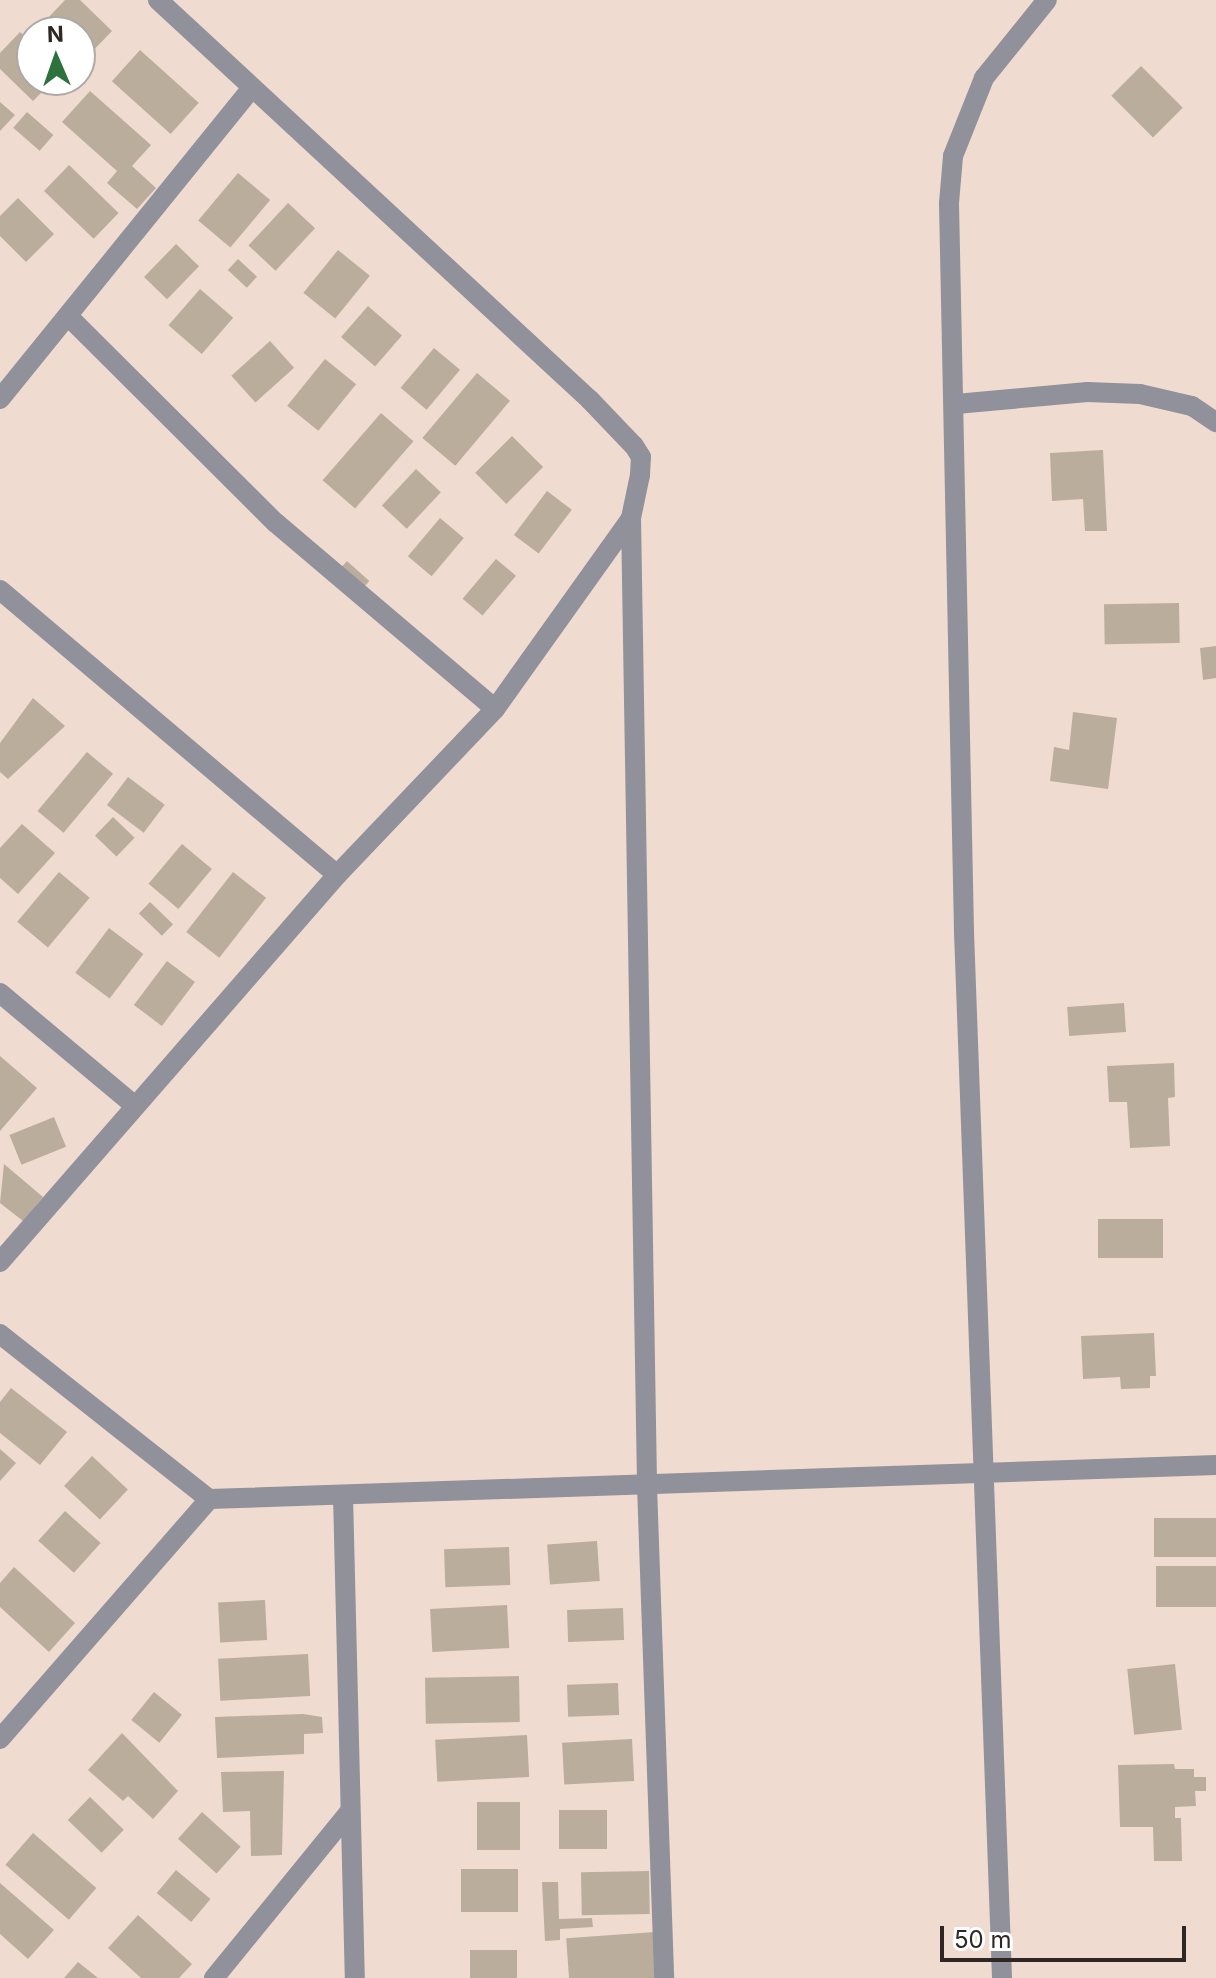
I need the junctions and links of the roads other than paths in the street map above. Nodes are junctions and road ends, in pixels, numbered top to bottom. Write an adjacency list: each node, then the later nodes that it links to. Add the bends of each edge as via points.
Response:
1 (158, 0): 3 (street)
2 (1047, 0): 6 (street, via 984,78 953,156 949,203)
3 (252, 88): 4 (street); 8 (street, via 634,446 641,457)
4 (69, 317): 5 (street); 10 (street, via 276,523)
5 (0, 399)
6 (956, 404): 7 (street, via 1087,392 1140,394 1192,406); 17 (street, via 964,931)
7 (1216, 422)
8 (631, 518): 10 (street); 18 (street)
9 (0, 590): 11 (street)
10 (495, 709): 11 (street)
11 (337, 875): 13 (street)
12 (0, 993): 13 (street)
13 (135, 1106): 14 (street)
14 (0, 1262)
15 (0, 1334): 20 (street)
16 (1216, 1465): 17 (street)
17 (985, 1473): 18 (street); 26 (street)
18 (647, 1486): 19 (street); 25 (street)
19 (343, 1495): 20 (street); 22 (street)
20 (209, 1499): 21 (street)
21 (0, 1739)
22 (350, 1811): 23 (street); 24 (street)
23 (214, 1978)
24 (355, 1978)
25 (664, 1978)
26 (1002, 1978)

